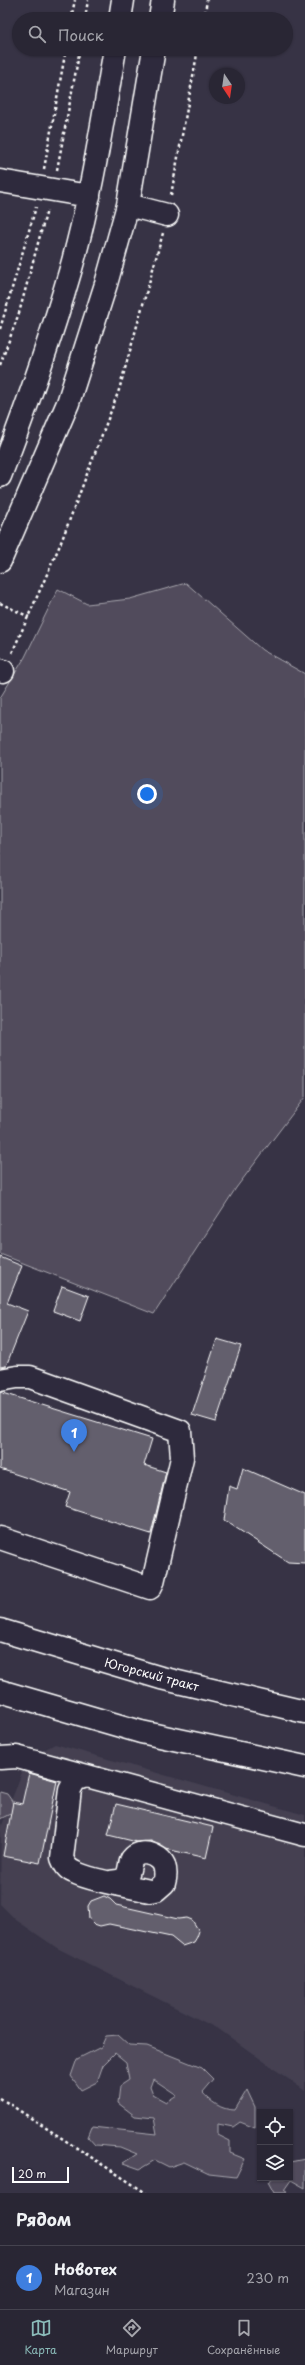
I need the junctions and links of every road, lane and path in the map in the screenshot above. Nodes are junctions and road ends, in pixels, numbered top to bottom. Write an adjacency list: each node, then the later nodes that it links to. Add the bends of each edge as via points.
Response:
1 (75, 0): 6 (path)
2 (88, 0): 7 (path)
3 (123, 0): 8 (street)
4 (163, 0): 9 (street)
5 (207, 0): 10 (path)
6 (72, 12)
7 (86, 12)
8 (121, 12)
9 (161, 12)
10 (205, 12)
11 (114, 56): 15 (street)
12 (153, 56): 16 (street)
13 (197, 56): 17 (path)
14 (0, 181): 15 (street)
15 (89, 196): 18 (street, via 66,287 32,393)
16 (128, 205): 17 (street); 19 (street, via 68,403)
17 (167, 215): 21 (path, via 119,390 60,545)
18 (0, 476)
19 (0, 561)
20 (0, 603): 21 (path)
21 (29, 617): 22 (path)
22 (2, 671)
23 (0, 1380): 24 (street, via 17,1376 30,1377 180,1431 182,1448 182,1458 150,1588)
24 (0, 1538)
25 (0, 1630): 27 (street, Югорский тракт, via 161,1678)
26 (0, 1691): 29 (street, via 141,1732)
27 (305, 1712)
28 (0, 1758): 30 (street, via 18,1757)
29 (305, 1766)
30 (86, 1776): 31 (street); 32 (street, via 75,1780 70,1789 62,1858 66,1866 75,1873)
31 (305, 1836)
32 (111, 1882)
33 (0, 2098): 34 (path)
34 (146, 2193)

